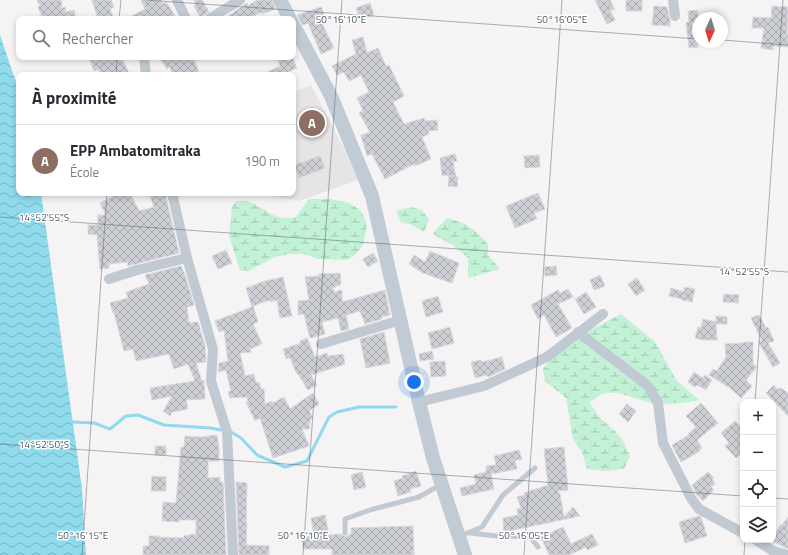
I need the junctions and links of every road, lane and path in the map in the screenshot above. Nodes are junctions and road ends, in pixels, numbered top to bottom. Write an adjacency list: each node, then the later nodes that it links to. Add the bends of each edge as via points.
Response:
1 (177, 0): 5 (street)
2 (240, 0): 6 (street)
3 (280, 0): 7 (main road)
4 (673, 0): 8 (street)
5 (185, 16)
6 (213, 16)
7 (288, 16)
8 (675, 16)
9 (296, 30): 16 (main road, via 331,96 372,196)
10 (144, 60): 11 (street)
11 (146, 72)
12 (173, 196): 13 (street)
13 (187, 258): 14 (street); 27 (street, via 213,349 211,381 228,432)
14 (109, 279)
15 (603, 314): 17 (street)
16 (401, 320): 18 (street); 19 (main road)
17 (578, 332): 19 (street, via 546,357 484,386); 22 (street, via 648,386 658,403 663,444 690,498 699,509)
18 (321, 344)
19 (419, 402): 21 (main road)
20 (535, 468): 24 (lane, via 503,495 482,527)
21 (441, 484): 23 (lane, via 419,497 345,519); 24 (main road)
22 (740, 531)
23 (345, 533)
24 (464, 535): 26 (lane, via 530,537); 28 (main road)
25 (761, 543): 29 (street)
26 (538, 548)
27 (233, 555)
28 (465, 555)
29 (787, 555)

